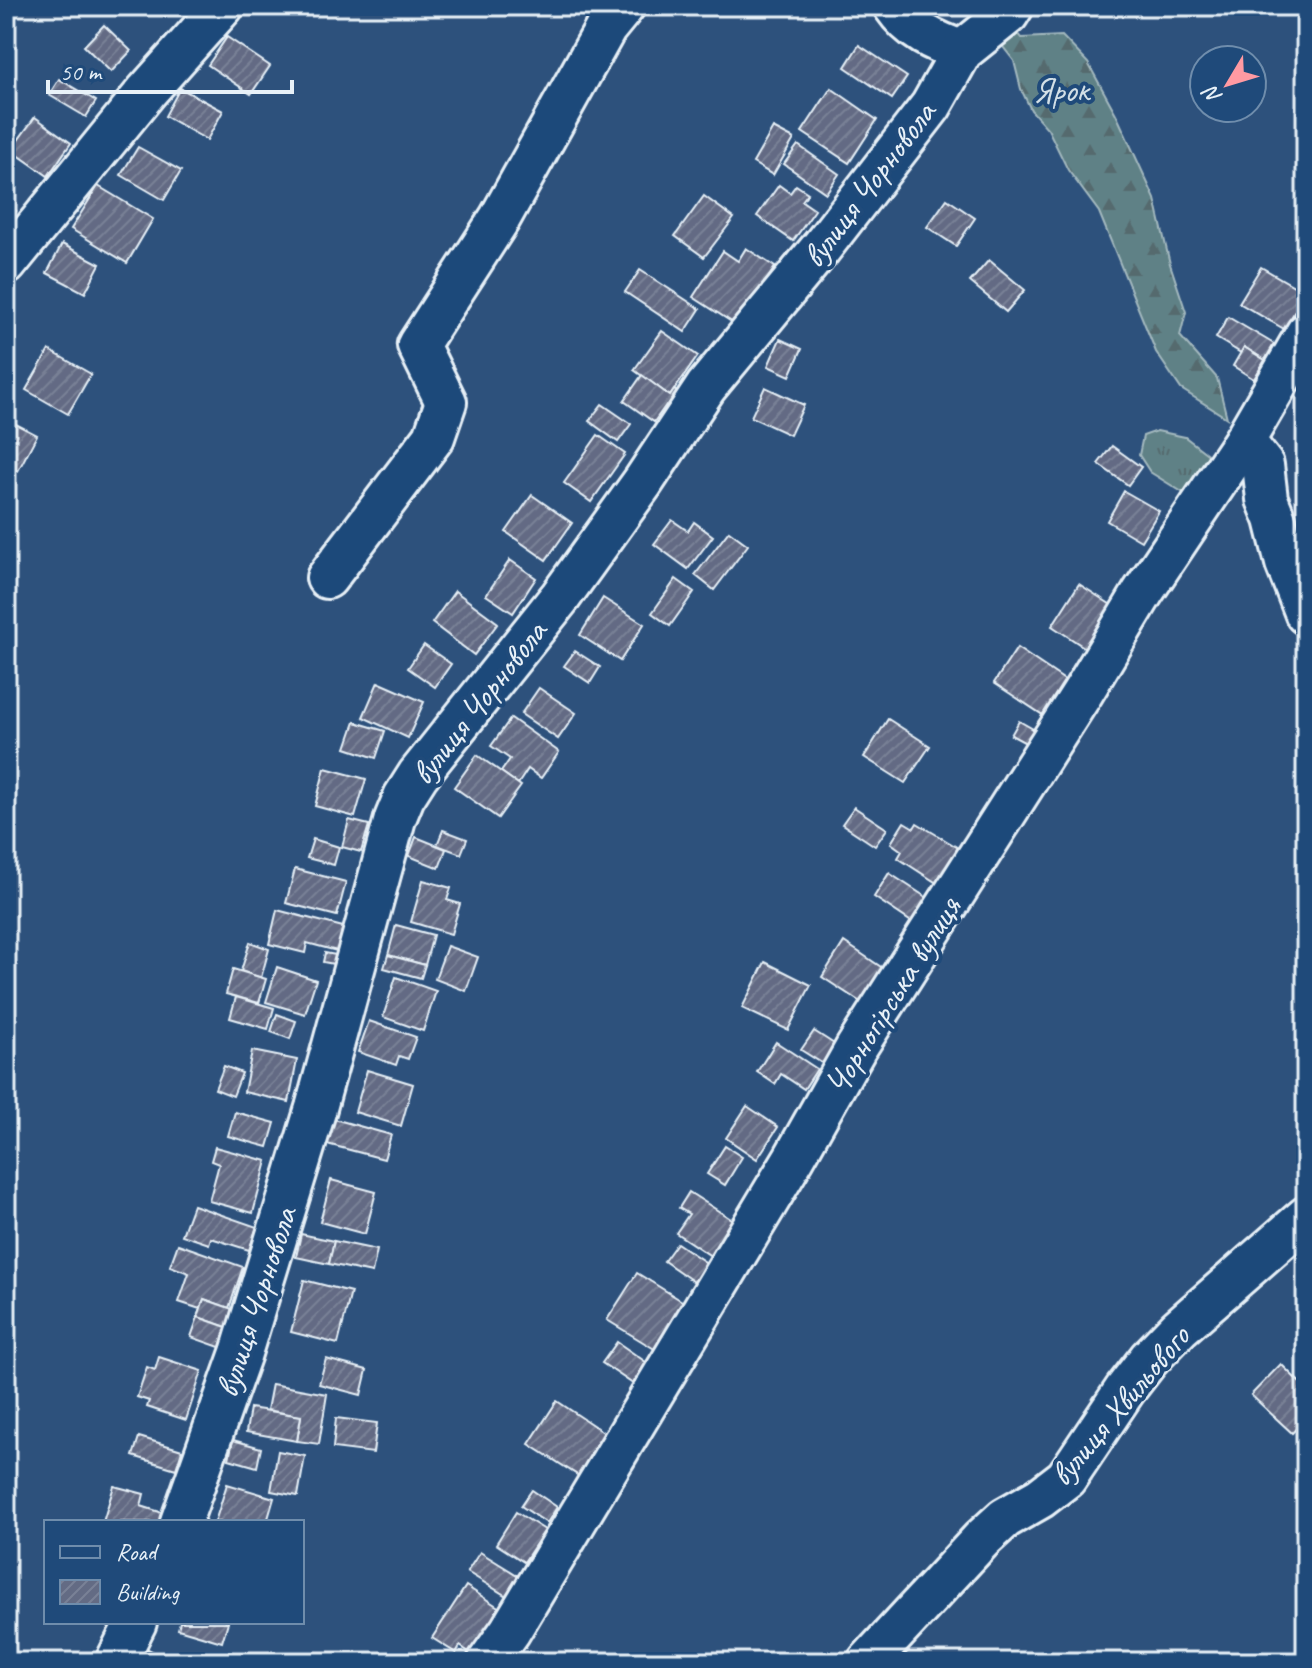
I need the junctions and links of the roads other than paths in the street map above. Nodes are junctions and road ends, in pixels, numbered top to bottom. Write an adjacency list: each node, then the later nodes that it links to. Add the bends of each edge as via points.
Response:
1 (223, 6): 5 (street)
2 (624, 6): 8 (street, via 606,28 500,218 418,345 446,402 434,437)
3 (894, 6): 4 (street, via 933,42)
4 (993, 25): 11 (street, вулиця Чорновола, via 706,387 561,596 404,797 241,1353)
5 (6, 264)
6 (1306, 334): 7 (street, Чорногірська вулиця)
7 (1244, 441): 9 (street, via 1263,465 1267,499); 14 (street, Чорногірська вулиця, via 856,1048)
8 (327, 578)
9 (1306, 614)
10 (1306, 1217): 15 (street, вулиця Хвильового, via 1179,1328 1125,1390 1066,1478 982,1539)
11 (182, 1520)
12 (135, 1624): 13 (street)
13 (116, 1662)
14 (488, 1662)
15 (868, 1662)

